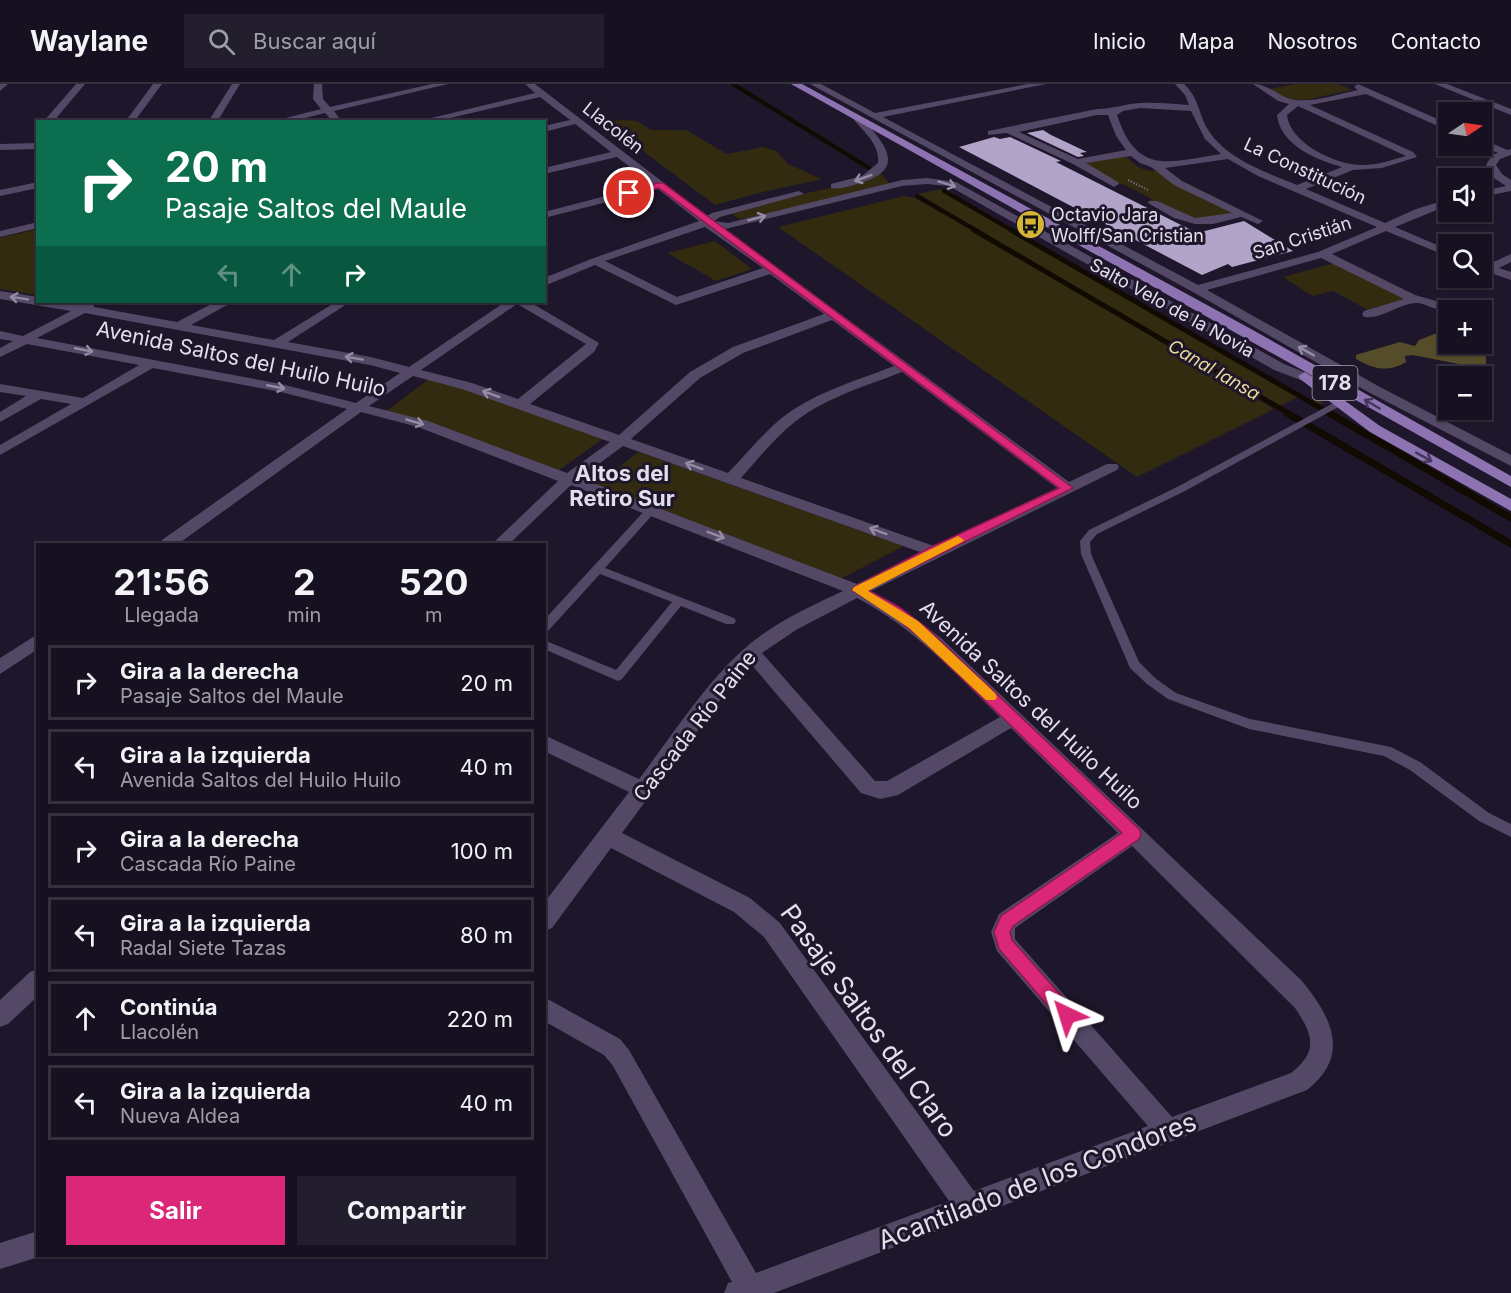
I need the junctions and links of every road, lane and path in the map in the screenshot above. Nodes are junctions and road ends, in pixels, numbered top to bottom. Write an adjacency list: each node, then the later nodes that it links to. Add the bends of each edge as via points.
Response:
1 (4, 84): 16 (street)
2 (81, 84): 26 (street)
3 (158, 84): 27 (street)
4 (236, 84): 28 (street)
5 (318, 84): 20 (street, via 318,99)
6 (444, 84): 20 (street)
7 (529, 84): 18 (street, Llacolén)
8 (795, 84): 24 (main road, 178)
9 (814, 84): 24 (street)
10 (998, 84): 24 (street)
11 (1042, 84): 25 (street)
12 (1179, 84): 21 (street, La Constitución)
13 (1257, 84): 19 (street, via 1281,99)
14 (1352, 84): 17 (street)
15 (1439, 84): 23 (street)
16 (0, 88)
17 (1367, 91): 19 (street); 33 (street)
18 (542, 94): 31 (street); 32 (street, Llacolén)
19 (1299, 103): 48 (street, via 1282,115 1288,135); 48 (street, via 1413,156 1375,166)
20 (327, 109): 29 (street); 30 (street)
21 (1197, 109): 22 (street, via 1144,106); 45 (street, La Constitución, via 1202,129)
22 (1113, 112): 35 (street); 42 (street, via 1119,132)
23 (1511, 112)
24 (859, 114): 25 (street); 54 (street, one-way to 54, via 884,155 882,164 869,176); 94 (main road, 178)
25 (873, 116): 79 (street)
26 (49, 120)
27 (131, 120)
28 (213, 120)
29 (282, 120)
30 (336, 120)
31 (428, 120)
32 (577, 121): 34 (street); 43 (street, Llacolén)
33 (1438, 123)
34 (546, 129)
35 (1010, 130): 36 (street); 46 (street)
36 (991, 133)
37 (36, 134): 38 (street)
38 (25, 146): 39 (street); 41 (street)
39 (36, 146)
40 (1492, 146): 44 (street)
41 (0, 147)
42 (1134, 152): 46 (street); 47 (street)
43 (619, 153): 49 (street); 52 (street, Llacolén)
44 (1509, 153): 53 (street, via 1496,157 1491,165)
45 (1230, 156): 47 (street); 55 (street, La Constitución)
46 (1077, 162): 50 (street)
47 (1155, 165): 62 (street, via 1178,183)
48 (1352, 167): 55 (street)
49 (546, 171)
50 (1114, 184)
51 (36, 185): 58 (street)
52 (660, 185): 61 (street); 64 (street, Llacolén)
53 (1511, 186): 57 (street)
54 (824, 188)
55 (1297, 189): 67 (street, La Constitución)
56 (812, 191): 64 (street, Salto Velo de la Novia, via 721,214)
57 (1492, 191)
58 (0, 193)
59 (1153, 203): 65 (street)
60 (1438, 205): 67 (street, San Cristián)
61 (546, 214)
62 (1241, 214): 63 (street); 65 (street)
63 (1257, 221)
64 (706, 223): 73 (street, Salto Velo de la Novia); 75 (street, Llacolén); 102 (street, Salto Velo de la Novia, one-way to 102, via 902,183 946,183 1279,367)
65 (1196, 223): 68 (street)
66 (36, 225): 69 (street)
67 (1383, 227): 70 (street, La Constitución); 71 (street, San Cristián)
68 (1210, 231)
69 (0, 234)
70 (1438, 250)
71 (1322, 254): 79 (street, San Cristián); 81 (street)
72 (1511, 257): 74 (street)
73 (595, 261): 75 (street, via 676,301); 78 (street, Salto Velo de la Novia)
74 (1492, 265)
75 (772, 269): 92 (street, Llacolén)
76 (1492, 269): 77 (street)
77 (1511, 276)
78 (546, 282)
79 (1197, 289): 112 (street, one-way to 79, via 1375,390)
80 (0, 295): 82 (street, one-way to 80)
81 (1411, 298): 89 (street); 91 (street)
82 (36, 301)
83 (51, 303): 90 (street, Avenida Saltos del Huilo Huilo)
84 (96, 303): 90 (street)
85 (221, 303): 93 (street)
86 (342, 303): 97 (street)
87 (508, 303): 101 (street)
88 (524, 303): 107 (street, via 593,343)
89 (1438, 306)
90 (86, 308): 93 (street, Avenida Saltos del Huilo Huilo); 96 (street)
91 (1368, 314)
92 (833, 315): 100 (street, Llacolén); 110 (street, via 755,343 708,366 681,385)
93 (180, 326): 97 (street, Avenida Saltos del Huilo Huilo)
94 (1247, 332): 102 (main road, 178); 116 (main road, 178, one-way to 94)
95 (0, 335): 96 (street, Avenida Saltos del Huilo Huilo)
96 (27, 339): 98 (street); 99 (street, Avenida Saltos del Huilo Huilo, one-way to 99)
97 (276, 344): 101 (street, Avenida Saltos del Huilo Huilo, one-way to 97)
98 (0, 353)
99 (152, 363): 105 (street); 108 (street, Avenida Saltos del Huilo Huilo, one-way to 108)
100 (904, 367): 115 (street, via 795,415); 117 (street, Llacolén)
101 (411, 371): 107 (street, Avenida Saltos del Huilo Huilo, one-way to 101); 108 (street)
102 (1306, 378): 106 (main road, 178)
103 (0, 388): 104 (street)
104 (38, 395): 105 (street); 109 (street)
105 (85, 402): 111 (street)
106 (1339, 403): 118 (main road, 178, one-way to 118, via 1383,433); 135 (lane, via 1093,532 1085,541 1086,554 1134,665 1172,696 1249,724 1387,751)
107 (521, 404): 110 (street, Avenida Saltos del Huilo Huilo)
108 (359, 407): 114 (street, Avenida Saltos del Huilo Huilo, one-way to 114, via 434,428); 120 (street)
109 (0, 418)
110 (622, 440): 114 (street); 115 (street, Avenida Saltos del Huilo Huilo, one-way to 110)
111 (0, 451)
112 (1511, 461)
113 (1112, 467): 117 (street, Cascada Río Paine)
114 (569, 479): 119 (street, Avenida Saltos del Huilo Huilo); 121 (street)
115 (731, 479): 122 (street, Avenida Saltos del Huilo Huilo, one-way to 115)
116 (1511, 482)
117 (1067, 488): 122 (street, Cascada Río Paine)
118 (1511, 506)
119 (651, 510): 123 (lane); 124 (street, Avenida Saltos del Huilo Huilo, one-way to 124)
120 (169, 543)
121 (501, 543)
122 (933, 551): 124 (street, Cascada Río Paine)
123 (598, 569): 125 (lane); 127 (lane)
124 (858, 590): 130 (street, Cascada Río Paine, via 793,623); 132 (street, Avenida Saltos del Huilo Huilo, via 913,624)
125 (678, 601): 126 (lane); 129 (lane, via 618,676)
126 (730, 621)
127 (546, 626)
128 (35, 644): 131 (street)
129 (546, 645)
130 (751, 651): 132 (street, via 868,787 880,791 891,789); 134 (street, Cascada Río Paine)
131 (0, 667)
132 (1012, 718): 136 (street, Avenida Saltos del Huilo Huilo)
133 (546, 743): 134 (street)
134 (643, 790): 137 (street, Cascada Río Paine)
135 (1511, 831)
136 (1133, 834): 142 (street, Avenida Saltos del Huilo Huilo, via 1294,989 1320,1028); 143 (street, via 1007,921 1002,932 1005,944)
137 (610, 837): 138 (street, Cascada Río Paine); 144 (street, Pasaje Saltos del Claro, via 742,905 772,930)
138 (546, 918)
139 (36, 982): 141 (street)
140 (546, 1009): 147 (street, via 612,1047 621,1058)
141 (0, 1016)
142 (1322, 1051): 143 (street, Acantilado de los Condores, via 1314,1070 1299,1082)
143 (1169, 1132): 144 (street, Acantilado de los Condores)
144 (969, 1207): 147 (street, Acantilado de los Condores)
145 (36, 1245): 146 (street)
146 (0, 1256)
147 (744, 1291)

